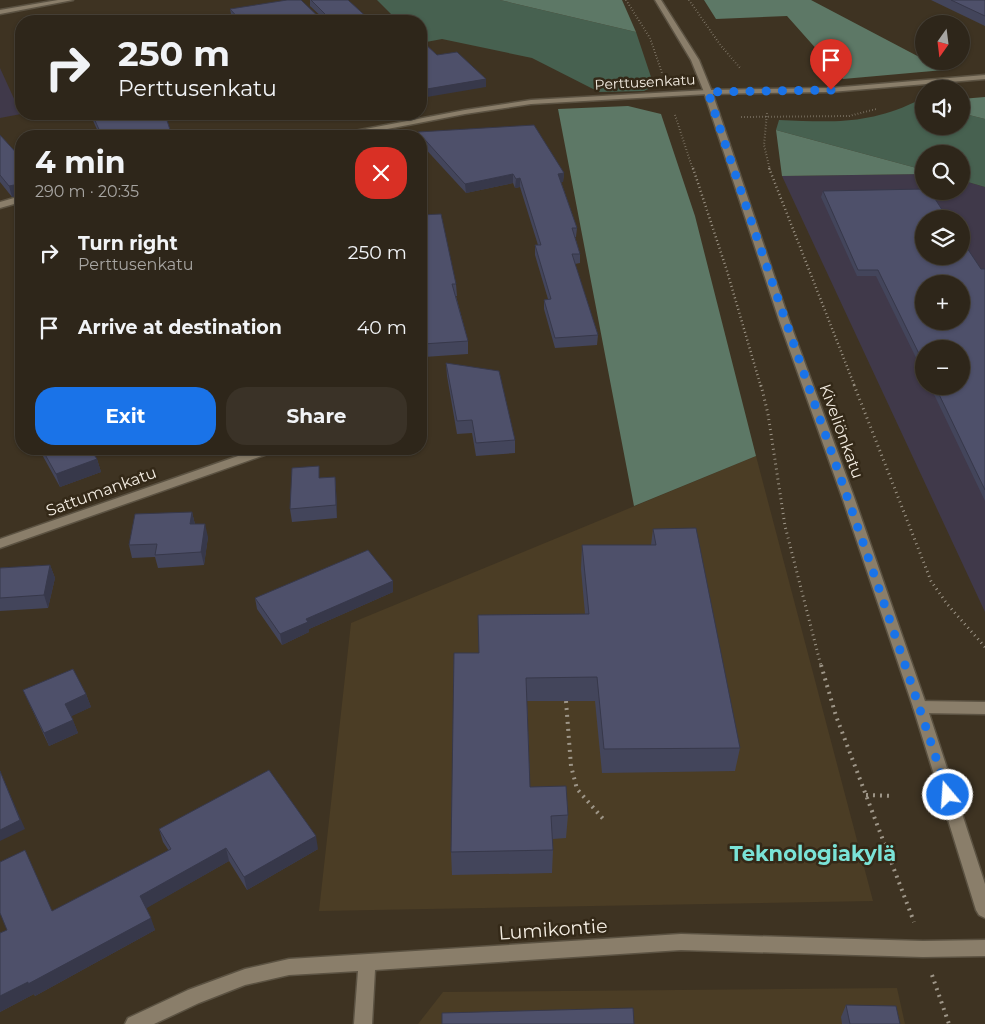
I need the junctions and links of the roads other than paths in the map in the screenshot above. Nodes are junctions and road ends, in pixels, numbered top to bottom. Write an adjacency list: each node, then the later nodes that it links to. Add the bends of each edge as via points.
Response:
1 (70, 0): 3 (street)
2 (658, 0): 5 (street, Kiveliönkatu, via 695,60)
3 (0, 12)
4 (985, 77): 5 (street, Perttusenkatu, via 831,90)
5 (708, 92): 6 (street, Perttusenkatu, via 531,102); 13 (street, Kiveliönkatu)
6 (427, 119)
7 (423, 120): 8 (street, Perttusenkatu)
8 (370, 130)
9 (15, 200): 10 (street)
10 (0, 204)
11 (252, 455): 12 (street, Sattumankatu)
12 (0, 544)
13 (920, 707): 14 (street); 15 (street, Kiveliönkatu)
14 (985, 708)
15 (985, 910)
16 (985, 948): 17 (street, Lumikontie, via 681,942)
17 (366, 961): 18 (street, Lumikontie, via 289,967 245,977); 19 (street)
18 (134, 1024)
19 (363, 1024)

